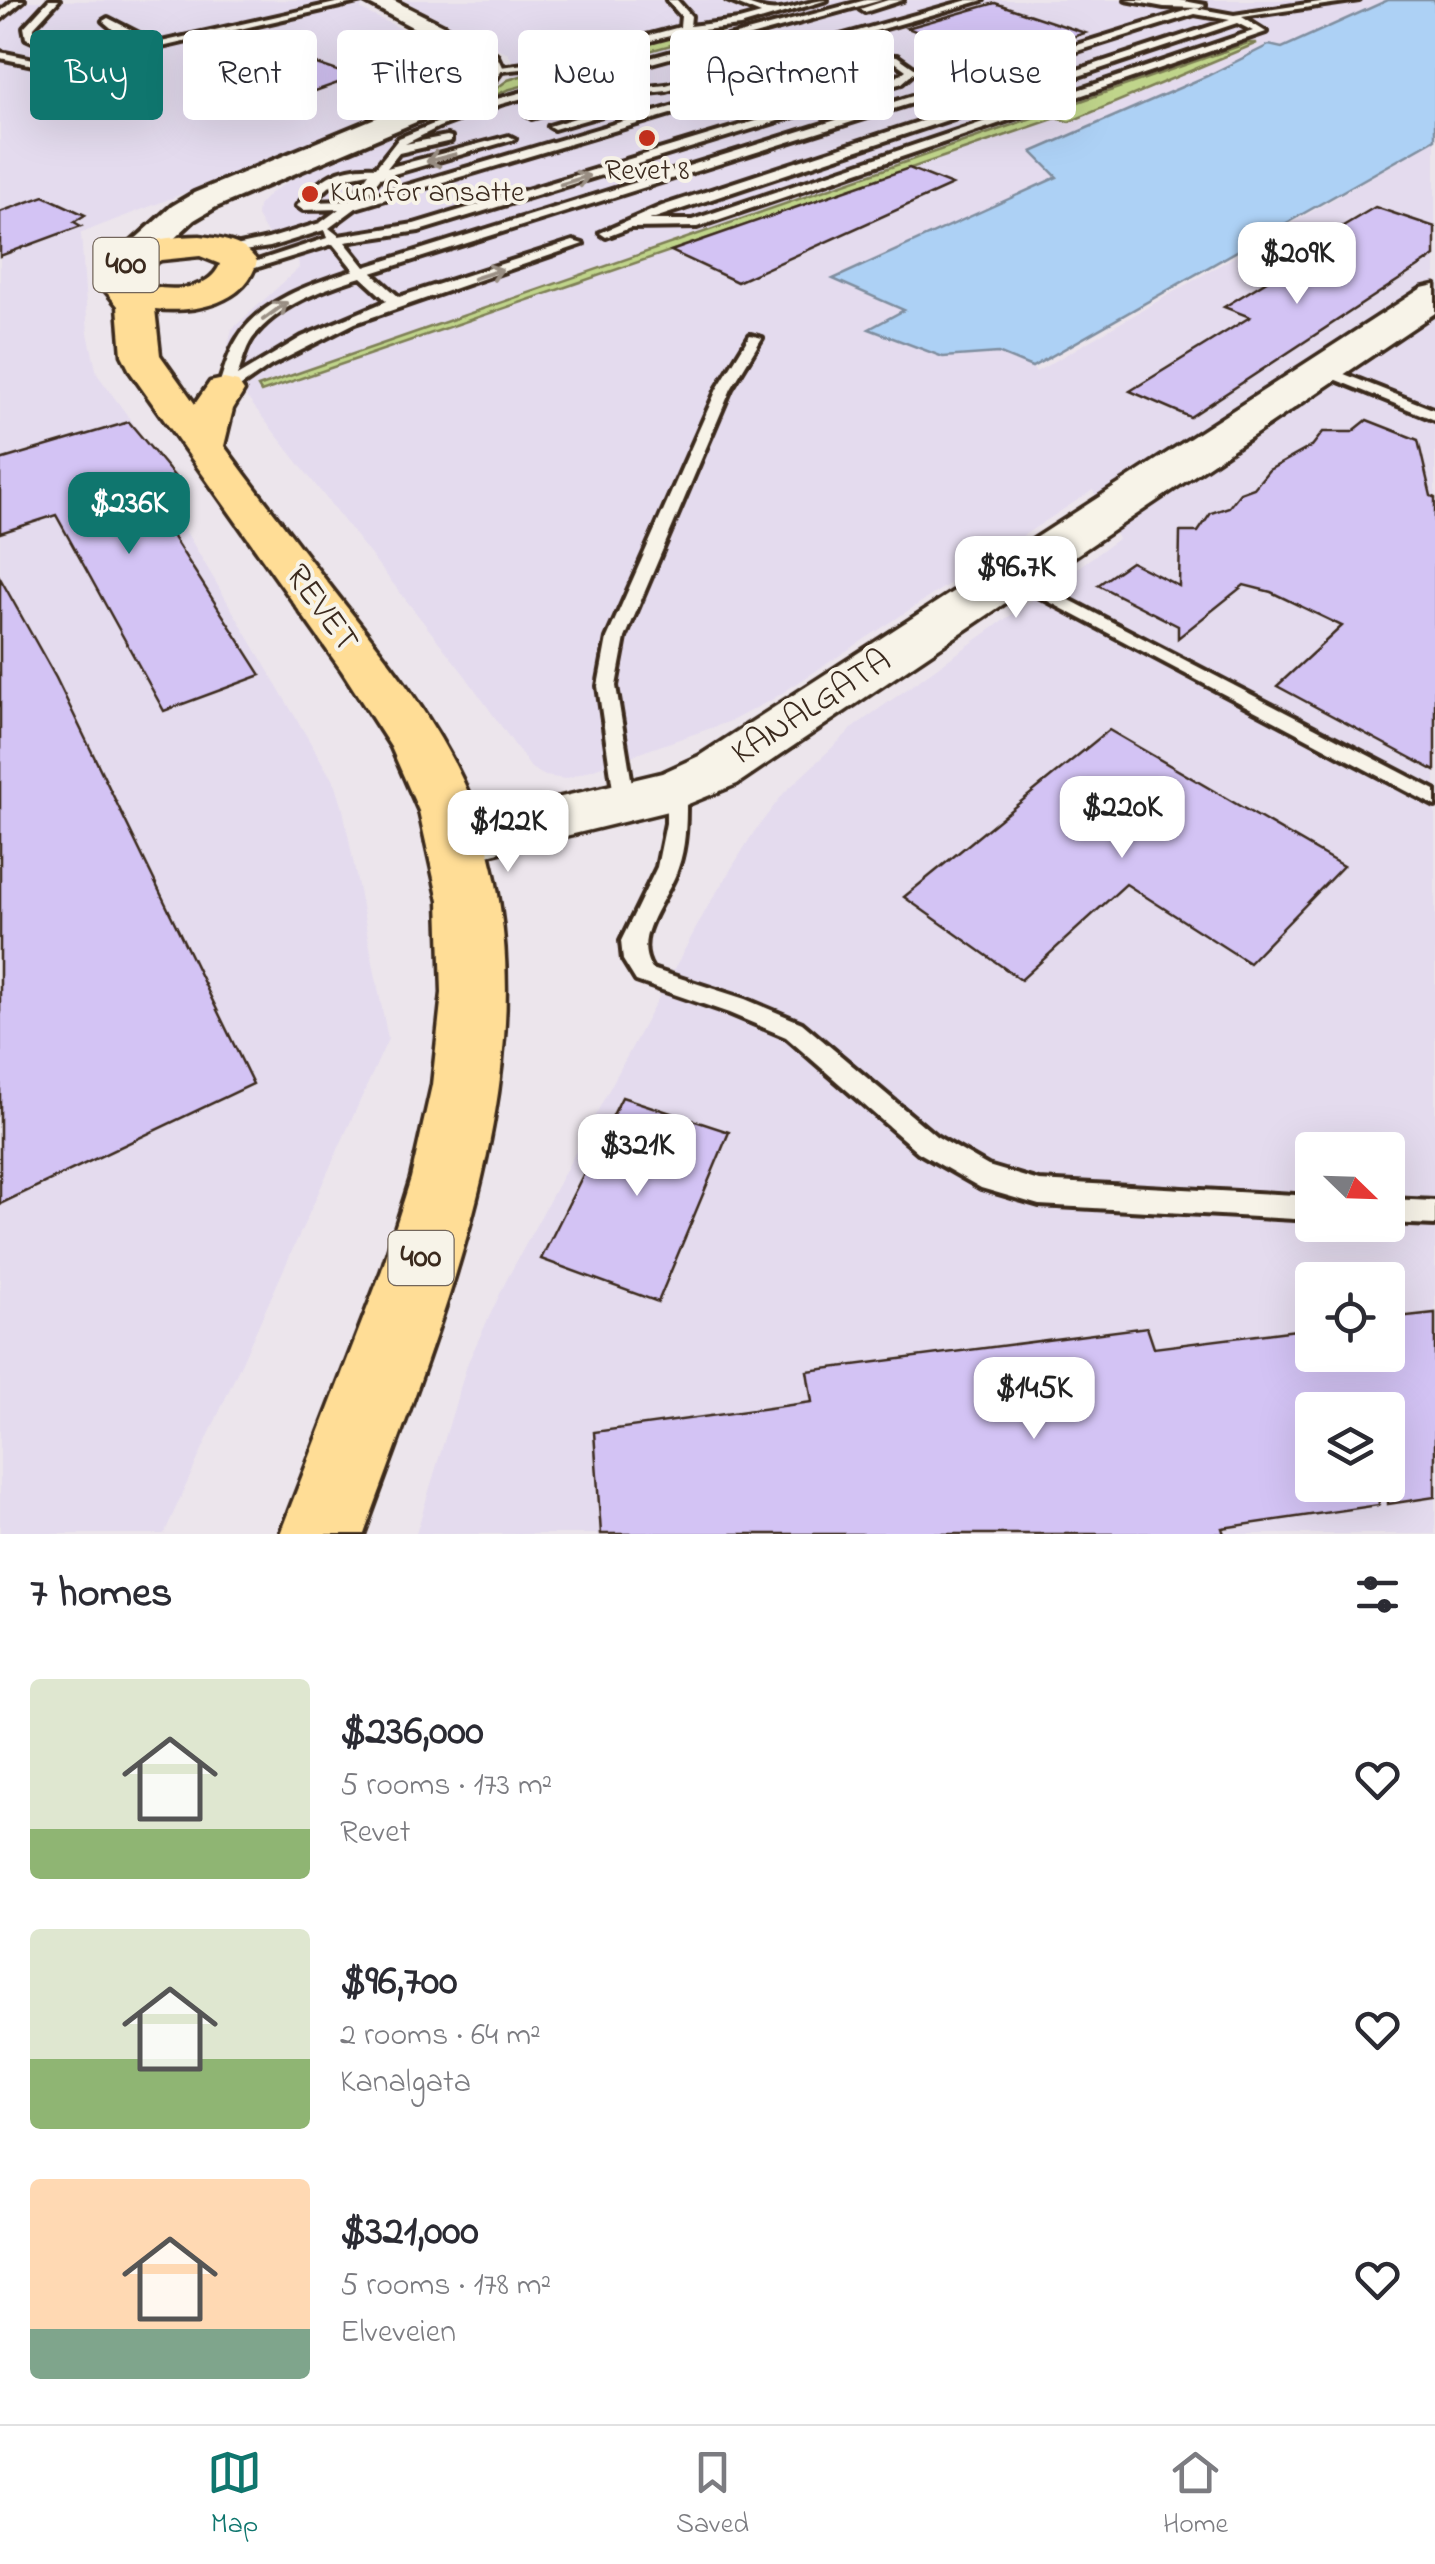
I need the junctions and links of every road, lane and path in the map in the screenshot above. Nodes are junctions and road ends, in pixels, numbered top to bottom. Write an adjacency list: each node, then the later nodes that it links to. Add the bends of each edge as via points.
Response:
1 (19, 0): 23 (lane)
2 (54, 0): 35 (lane, via 28,27)
3 (361, 0): 37 (lane)
4 (374, 0): 29 (street)
5 (672, 0): 27 (lane, via 686,16)
6 (732, 0): 22 (lane)
7 (822, 0): 22 (lane)
8 (877, 0): 60 (lane, via 498,102 414,133)
9 (932, 0): 31 (lane)
10 (944, 0): 32 (lane)
11 (955, 0): 33 (lane)
12 (966, 0): 34 (lane)
13 (978, 0): 46 (lane)
14 (993, 0): 48 (lane)
15 (1130, 0): 18 (lane)
16 (1153, 0): 18 (lane)
17 (1354, 0): 21 (lane)
18 (1195, 1): 21 (lane); 24 (lane)
19 (292, 2): 26 (lane)
20 (903, 2): 30 (lane)
21 (1287, 8): 24 (lane)
22 (770, 14): 27 (lane)
23 (0, 17)
24 (1236, 18): 36 (lane, via 1202,14); 38 (lane); 65 (lane, via 1195,11); 68 (lane, via 1246,27 680,217); 68 (lane, via 1268,34 700,228)
25 (108, 21): 28 (lane)
26 (177, 29)
27 (685, 29): 44 (lane, via 555,63)
28 (119, 30)
29 (434, 30)
30 (812, 30)
31 (825, 30)
32 (830, 30)
33 (835, 30)
34 (857, 30)
35 (30, 36)
36 (1106, 44): 38 (lane); 39 (lane)
37 (163, 45)
38 (1124, 46): 43 (lane)
39 (1076, 55)
40 (0, 56): 42 (lane)
41 (894, 60): 45 (lane, one-way to 41, via 912,70)
42 (30, 62)
43 (1076, 64)
44 (498, 68)
45 (894, 81)
46 (650, 90)
47 (650, 96): 48 (lane)
48 (653, 96): 57 (lane)
49 (914, 109): 64 (lane)
50 (518, 110): 60 (lane, via 434,130)
51 (670, 110): 66 (lane)
52 (914, 110): 63 (lane)
53 (914, 117): 68 (lane, via 652,202)
54 (395, 120): 62 (street)
55 (560, 120): 57 (lane)
56 (758, 120): 71 (lane, one-way to 56, via 414,228)
57 (557, 121)
58 (447, 139): 60 (lane)
59 (509, 139): 61 (lane, one-way to 61)
60 (393, 150): 61 (lane)
61 (375, 173): 66 (lane); 66 (lane, via 353,169 322,181 303,206)
62 (239, 184): 73 (street, via 216,198 194,227); 75 (street, via 183,213)
63 (665, 192)
64 (642, 196): 65 (lane); 68 (lane)
65 (593, 202): 74 (lane)
66 (352, 205): 69 (lane)
67 (634, 209): 68 (lane)
68 (630, 224): 70 (lane)
69 (324, 226): 71 (lane); 73 (lane)
70 (606, 233)
71 (334, 238): 73 (lane); 74 (lane)
72 (578, 244): 77 (lane, one-way to 72)
73 (218, 264): 75 (highway, 400, via 156,252); 75 (highway, 400, via 161,300); 80 (highway, 400, via 167,338)
74 (361, 270): 77 (lane); 81 (lane, one-way to 74, via 244,339 267,316)
75 (124, 279): 80 (highway, REVET / 400, via 139,312 140,355)
76 (1435, 296): 79 (main road, KANALGATA)
77 (398, 303): 81 (lane, via 330,326)
78 (756, 338): 85 (lane, via 724,389 616,638 607,686)
79 (1324, 370): 82 (lane); 84 (main road, KANALGATA)
80 (165, 388): 83 (highway, REVET / 400)
81 (224, 391): 83 (highway)
82 (1435, 414)
83 (203, 446): 87 (highway, REVET / 400, via 421,753)
84 (1014, 576): 85 (main road, KANALGATA, via 774,736); 86 (lane)
85 (650, 796): 87 (main road, KANALGATA); 88 (lane, via 676,822 668,867 632,941 644,975 794,1030 927,1144 981,1176 1039,1193)
86 (1435, 799)
87 (454, 842): 91 (highway, 400, via 475,971 466,1093 427,1240)
88 (1295, 1207)
89 (1405, 1212): 90 (lane)
90 (1435, 1213)
91 (322, 1534)

